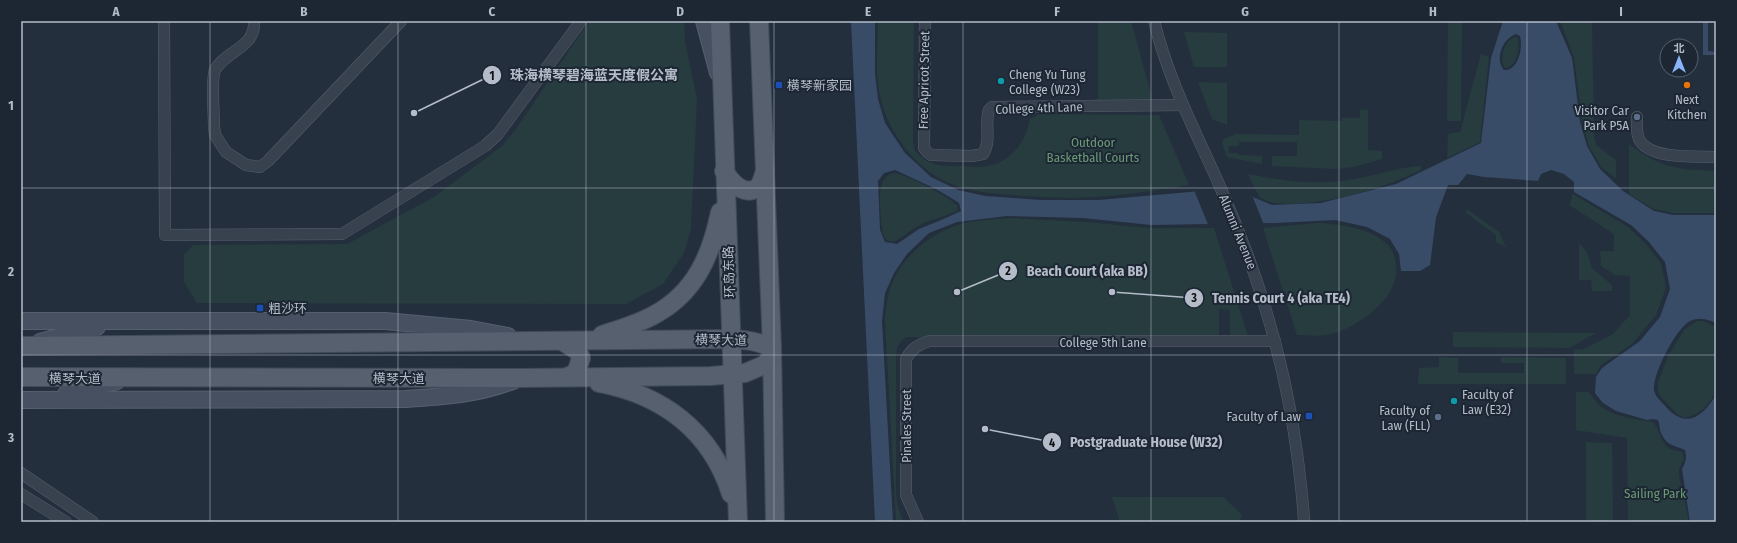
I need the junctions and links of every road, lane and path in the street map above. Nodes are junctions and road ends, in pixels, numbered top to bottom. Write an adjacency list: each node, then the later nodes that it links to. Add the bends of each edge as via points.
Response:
1 (164, 21): 4 (street, via 164,235 342,234 486,146 498,134)
2 (254, 21): 3 (street, via 253,34 246,43 221,62 214,71 214,126 215,135 226,152 246,164 260,166 268,161)
3 (402, 21)
4 (581, 21)
5 (704, 21): 10 (main road)
6 (720, 21): 10 (main road, 环岛东路)
7 (759, 21): 15 (main road)
8 (925, 21): 13 (street, Free Apricot Street)
9 (1154, 21): 11 (street, Alumni Avenue)
10 (722, 84): 16 (main road, 环岛东路)
11 (1182, 105): 13 (street, College 4th Lane, via 992,107 987,115 986,150 983,154 972,156 931,155 924,148); 24 (street, Alumni Avenue, via 1237,228)
12 (1637, 117): 14 (street, via 1640,140 1652,151 1666,155)
13 (924, 139)
14 (1716, 157)
15 (765, 170): 16 (main road, via 757,188 751,190 737,186); 26 (main road)
16 (725, 178): 19 (main road, 环岛东路); 22 (main road, via 715,239 696,278 684,292 654,315)
17 (21, 321): 18 (main road)
18 (122, 321): 20 (main road, via 385,321 471,329); 25 (main road)
19 (731, 339): 22 (main road, 横琴大道); 26 (main road, 横琴大道, via 762,343); 27 (main road, 环岛东路)
20 (534, 341): 21 (main road, 横琴大道); 25 (main road, 横琴大道)
21 (562, 341): 22 (main road, 横琴大道); 28 (main road, via 578,351 581,358 576,372)
22 (584, 341)
23 (930, 341): 24 (street, College 5th Lane); 41 (street, Pinales Street, via 915,347 906,358 906,495)
24 (1275, 341): 42 (street, Alumni Avenue, via 1295,436)
25 (24, 346)
26 (772, 353): 27 (main road, 横琴大道, via 764,365); 40 (main road)
27 (732, 374): 28 (main road, 横琴大道); 37 (main road, 环岛东路)
28 (567, 376): 31 (main road, 横琴大道); 37 (main road, via 640,394 681,418 697,433 721,465)
29 (21, 377): 30 (main road, 横琴大道)
30 (130, 378): 31 (main road, 横琴大道); 33 (main road)
31 (521, 378): 33 (main road, via 487,390 405,399)
32 (21, 400): 33 (main road)
33 (37, 400)
34 (21, 473): 39 (street)
35 (21, 494): 36 (street)
36 (52, 517): 38 (street)
37 (738, 517)
38 (66, 522)
39 (93, 522)
40 (776, 522)
41 (918, 522)
42 (1304, 522)

